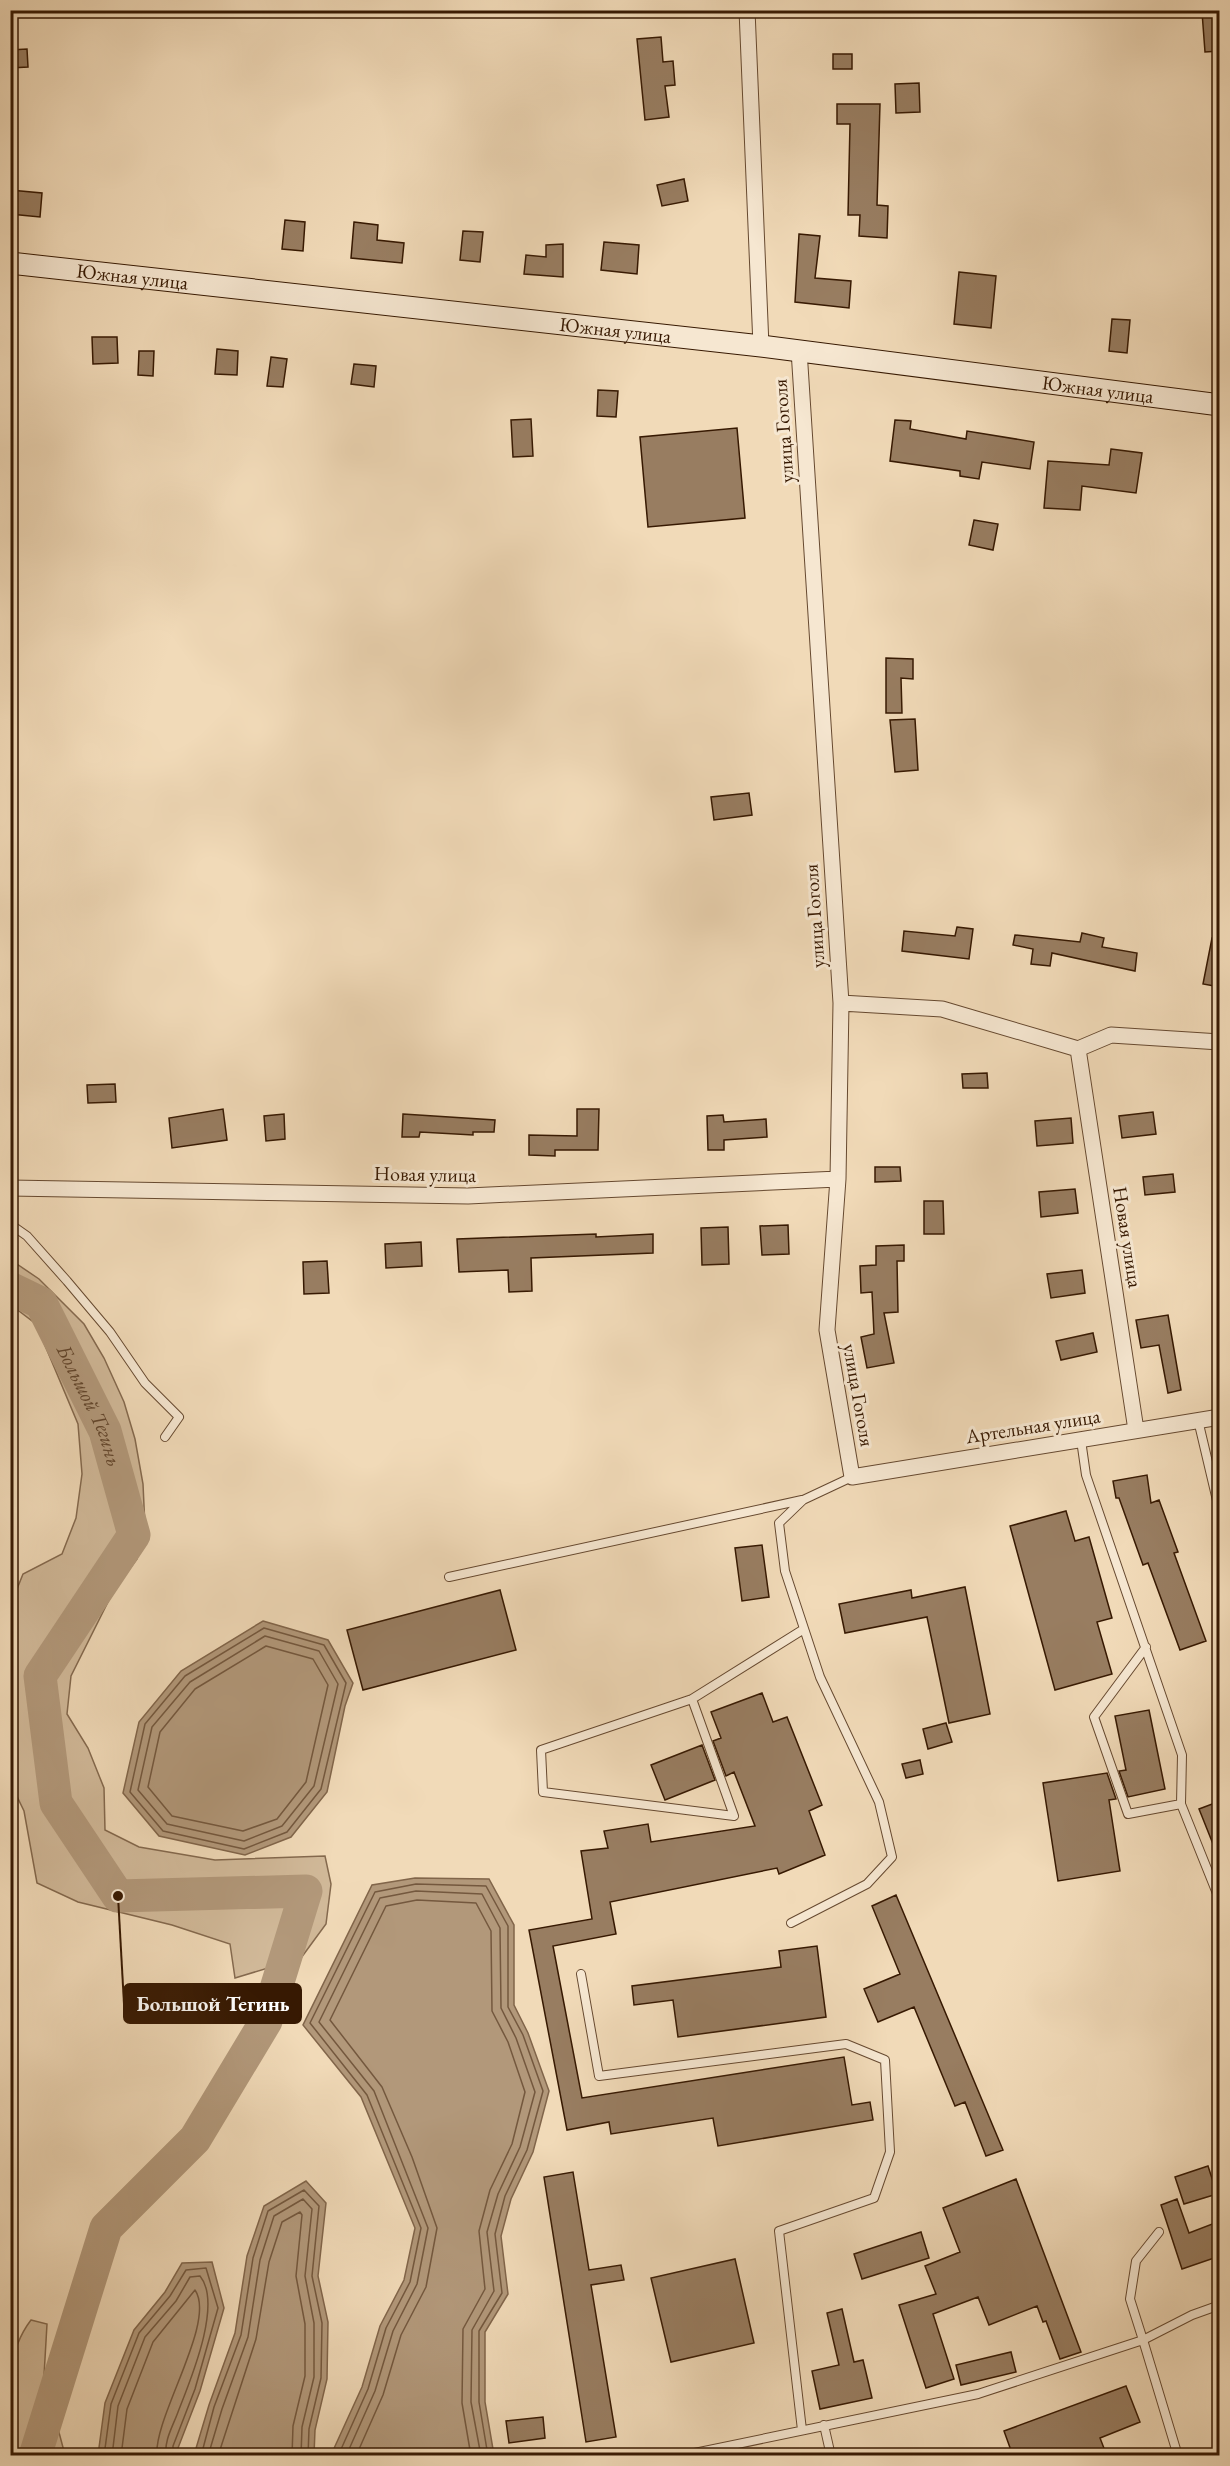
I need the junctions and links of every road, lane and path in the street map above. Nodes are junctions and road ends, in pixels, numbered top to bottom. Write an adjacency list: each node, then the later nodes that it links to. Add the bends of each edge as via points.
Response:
1 (747, 10): 3 (street)
2 (10, 263): 3 (street, Южная улица)
3 (761, 345): 4 (street, Южная улица)
4 (800, 350): 5 (street, Южная улица); 6 (street, улица Гоголя)
5 (1220, 405)
6 (841, 1003): 8 (street, via 942,1009); 9 (street, улица Гоголя)
7 (1220, 1042): 8 (street, via 1111,1035)
8 (1078, 1049): 14 (street, Новая улица)
9 (838, 1179): 10 (street, Новая улица, via 468,1196); 17 (street, улица Гоголя, via 827,1330)
10 (10, 1188)
11 (10, 1224): 15 (lane, via 27,1236 67,1281 110,1332 145,1383 179,1416)
12 (1220, 1417): 13 (street, Артельная улица)
13 (1198, 1420): 14 (street, Артельная улица); 19 (lane)
14 (1136, 1431): 16 (street, Артельная улица)
15 (165, 1437)
16 (1081, 1440): 17 (street, Артельная улица); 22 (lane, via 1086,1475)
17 (852, 1477): 18 (lane)
18 (803, 1500): 20 (lane); 21 (lane, via 779,1523 785,1571)
19 (1220, 1513)
20 (449, 1577)
21 (804, 1629): 23 (lane); 26 (lane, via 820,1677 879,1802 892,1857 867,1884)
22 (1146, 1647): 24 (lane, via 1182,1755); 24 (lane, via 1094,1717 1128,1814)
23 (692, 1699): 23 (lane, via 541,1750 543,1792 734,1816)
24 (1181, 1804): 25 (lane)
25 (1220, 1901)
26 (791, 1923)
27 (581, 1974): 32 (lane, via 599,2076 846,2044 885,2060 890,2152 874,2198 779,2231)
28 (1159, 2232): 30 (lane, via 1136,2261 1130,2299)
29 (1220, 2305): 30 (lane)
30 (1143, 2340): 31 (lane, via 978,2394); 35 (lane)
31 (824, 2425): 32 (lane); 34 (lane)
32 (802, 2430): 33 (lane)
33 (680, 2456)
34 (831, 2456)
35 (1178, 2456)

